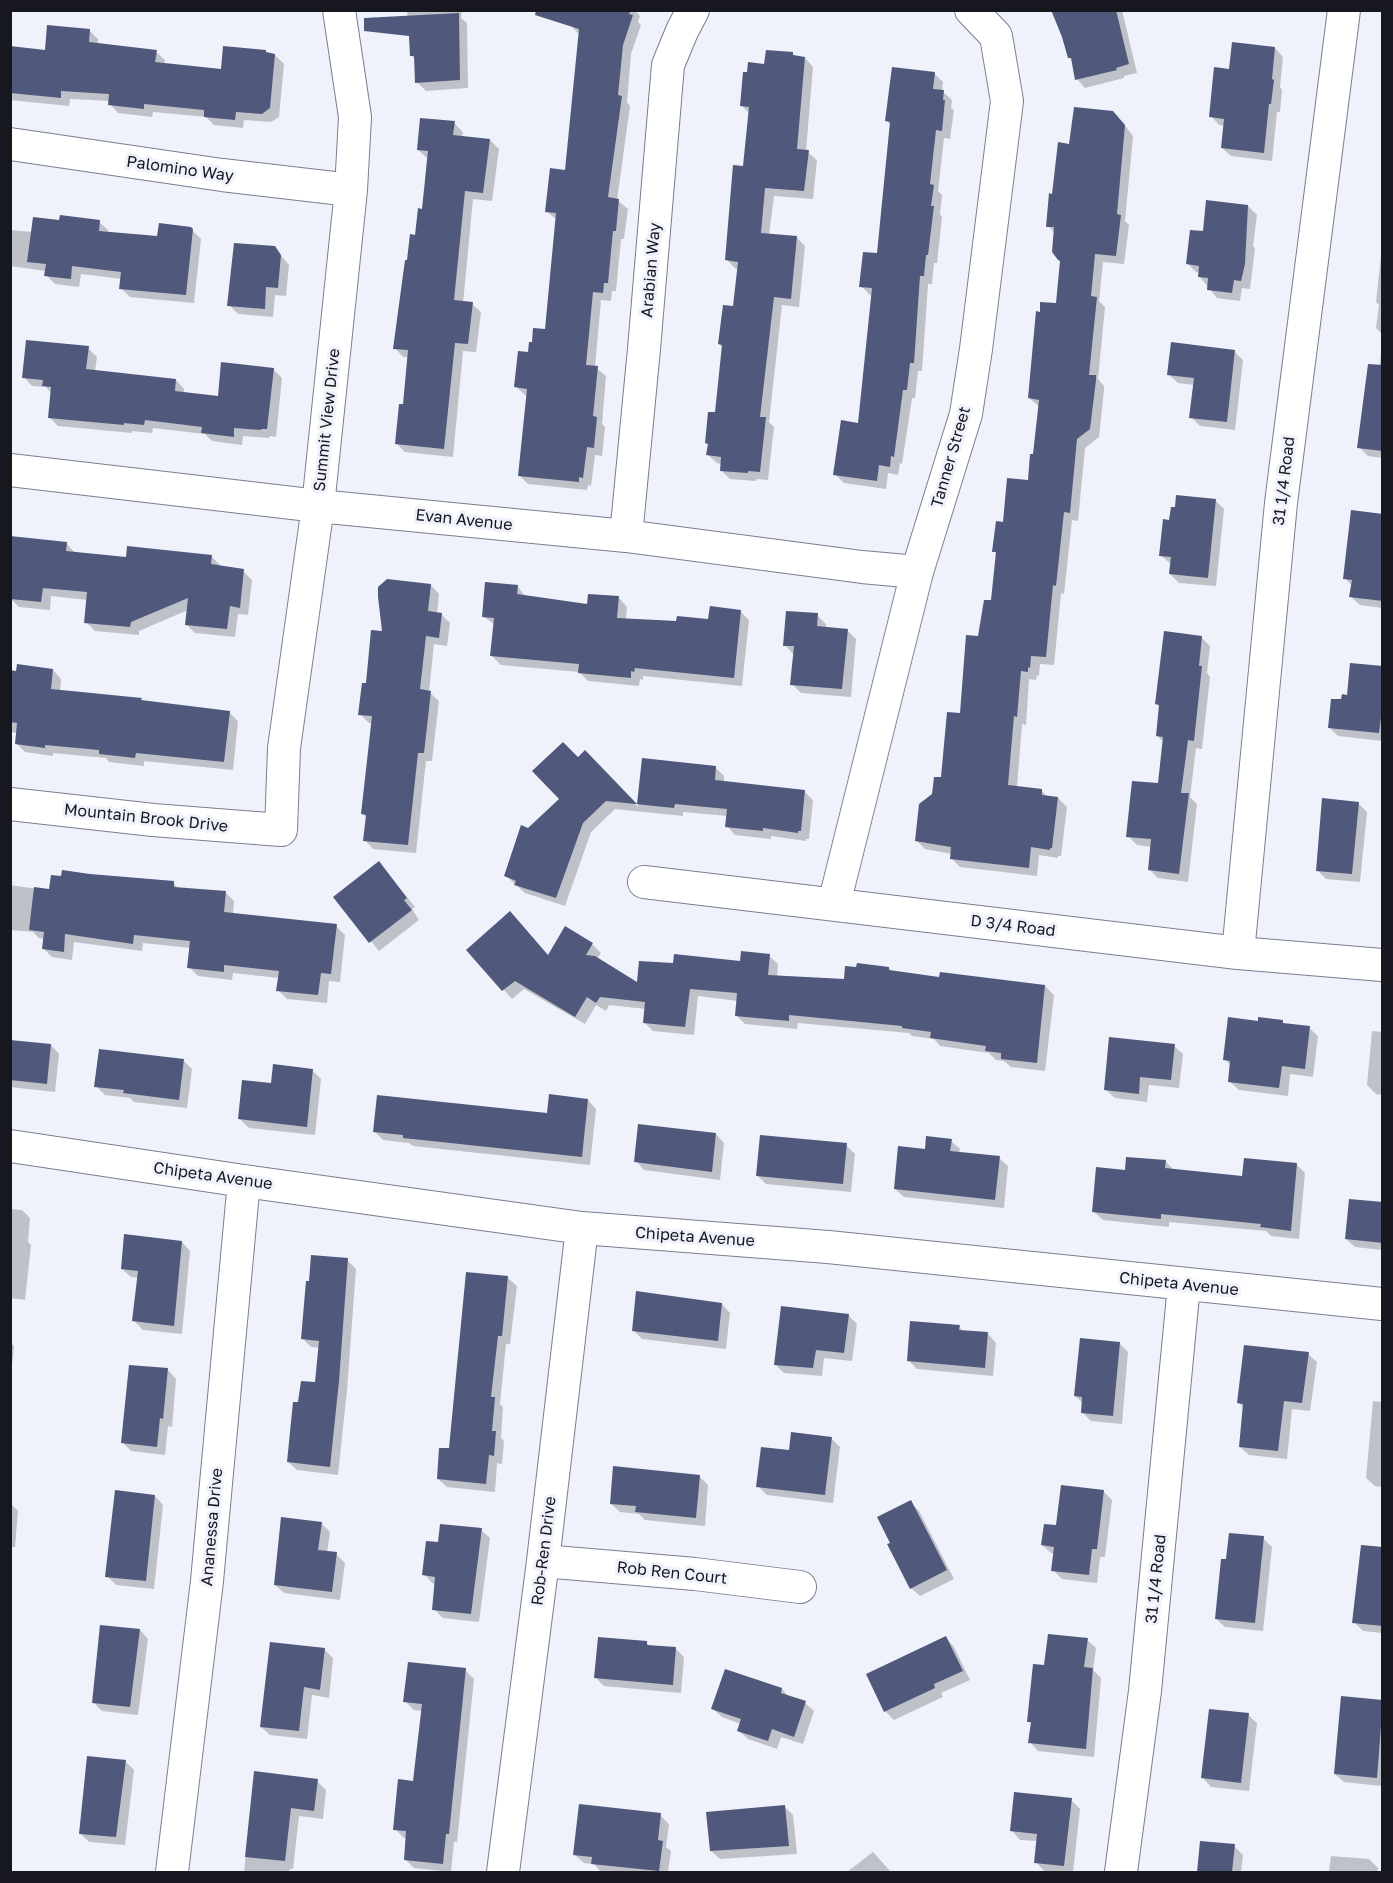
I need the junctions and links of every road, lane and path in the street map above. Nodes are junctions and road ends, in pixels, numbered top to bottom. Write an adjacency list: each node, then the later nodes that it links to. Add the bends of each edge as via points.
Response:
1 (339, 10): 6 (street, Summit View Drive, via 355,117)
2 (693, 10): 9 (street, Arabian Way, via 668,65)
3 (971, 10): 10 (street, Tanner Street, via 996,36 1007,101 966,414)
4 (1344, 10): 15 (street, 31 1/4 Road, via 1281,503)
5 (10, 144): 6 (street, Palomino Way)
6 (351, 190): 8 (street, Summit View Drive)
7 (10, 470): 8 (street, Evan Avenue)
8 (318, 506): 9 (street, Evan Avenue); 12 (street, Summit View Drive, via 284,748)
9 (626, 536): 10 (street, Evan Avenue)
10 (917, 572): 14 (street, Tanner Street)
11 (10, 804): 12 (street, Mountain Brook Drive)
12 (281, 830)
13 (644, 882): 14 (street, D 3/4 Road)
14 (834, 904): 15 (street, D 3/4 Road)
15 (1238, 953): 16 (street, D 3/4 Road)
16 (1383, 965)
17 (10, 1146): 18 (street, Chipeta Avenue)
18 (244, 1181): 19 (street, Chipeta Avenue); 24 (street, Ananessa Drive, via 207,1581)
19 (582, 1228): 20 (street, Chipeta Avenue, via 828,1247); 22 (street, Rob-Ren Drive)
20 (1184, 1285): 21 (street, Chipeta Avenue); 26 (street, 31 1/4 Road, via 1145,1691)
21 (1383, 1304)
22 (543, 1561): 23 (street, Rob Ren Court); 25 (street, Rob-Ren Drive)
23 (800, 1587)
24 (172, 1872)
25 (503, 1872)
26 (1121, 1872)

